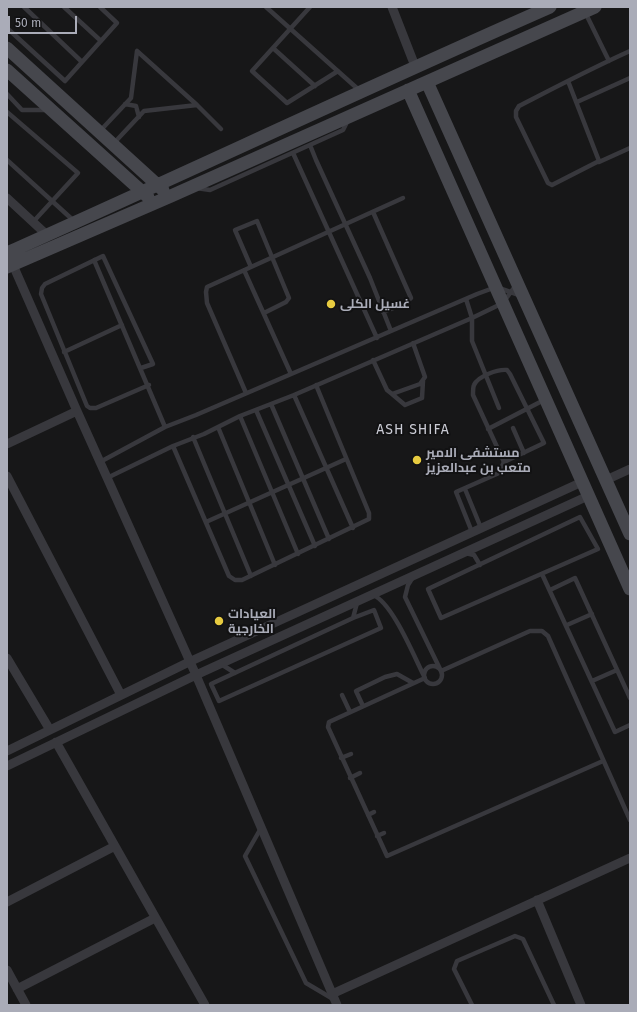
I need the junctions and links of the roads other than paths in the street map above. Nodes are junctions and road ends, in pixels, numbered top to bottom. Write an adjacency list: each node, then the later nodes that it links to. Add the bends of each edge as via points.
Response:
1 (24, 7): 16 (lane)
2 (64, 7): 11 (lane)
3 (100, 7): 11 (lane, via 118,23)
4 (266, 7): 10 (lane)
5 (310, 7): 10 (lane)
6 (392, 7): 17 (street)
7 (550, 7): 17 (street)
8 (589, 9): 15 (lane); 22 (street)
9 (7, 28): 16 (lane, via 65,81)
10 (291, 29): 13 (lane); 19 (lane)
11 (101, 41): 16 (lane)
12 (7, 48): 35 (street)
13 (273, 48): 23 (lane); 23 (lane, via 252,71 275,93 287,103)
14 (630, 52): 15 (lane)
15 (609, 61): 21 (lane)
16 (82, 62)
17 (415, 66): 25 (street)
18 (7, 70): 30 (street)
19 (338, 71): 23 (lane); 25 (lane)
20 (630, 78): 27 (lane)
21 (568, 81): 27 (lane); 41 (lane, via 519,106 516,117 548,183 558,183)
22 (427, 82): 24 (street); 62 (street)
23 (315, 86)
24 (408, 90): 32 (street); 61 (street)
25 (361, 92): 42 (street)
26 (7, 94): 30 (lane, via 22,110)
27 (576, 102): 41 (lane)
28 (125, 104): 29 (lane, via 131,98 137,51); 33 (lane, via 136,106); 35 (lane)
29 (197, 105): 33 (lane, via 144,111); 34 (lane)
30 (52, 110): 44 (street)
31 (7, 112): 48 (lane, via 78,173)
32 (350, 115): 36 (lane, via 343,130); 43 (street)
33 (139, 117): 37 (lane)
34 (221, 129)
35 (99, 132): 37 (street)
36 (310, 144): 39 (lane); 53 (lane)
37 (113, 145): 42 (street)
38 (630, 148): 41 (lane)
39 (293, 153): 43 (lane, via 210,190); 54 (lane)
40 (7, 160): 48 (lane)
41 (598, 162)
42 (158, 185): 44 (street); 45 (street)
43 (191, 188): 45 (street)
44 (143, 192): 49 (street); 52 (street)
45 (171, 196): 49 (street)
46 (7, 198): 51 (street)
47 (403, 198): 50 (lane)
48 (52, 201): 51 (lane); 52 (lane)
49 (155, 203): 58 (street)
50 (373, 212): 53 (lane); 65 (lane, via 411,298 404,304)
51 (32, 222): 55 (street)
52 (76, 222): 55 (street)
53 (345, 225): 54 (lane); 65 (lane)
54 (329, 232): 56 (lane); 70 (lane)
55 (47, 236): 58 (street)
56 (273, 257): 59 (lane); 59 (lane, via 257,221 235,230); 66 (lane, via 289,298)
57 (94, 260): 68 (lane); 72 (lane, via 45,284 42,288 41,294); 74 (lane, via 103,256 153,364)
58 (8, 264): 89 (street)
59 (251, 267): 60 (lane)
60 (244, 270): 66 (lane); 81 (lane, via 207,287 206,292 207,303)
61 (496, 287): 62 (lane); 63 (lane); 64 (street)
62 (517, 290): 64 (lane); 80 (street)
63 (466, 299): 67 (lane); 69 (lane)
64 (503, 303): 67 (lane); 84 (street)
65 (383, 312): 69 (lane)
66 (264, 314): 75 (lane)
67 (472, 318): 71 (lane); 76 (lane, via 472,341)
68 (122, 325): 72 (lane); 74 (lane)
69 (391, 331): 70 (lane)
70 (377, 338): 75 (lane)
71 (413, 343): 73 (lane); 77 (lane, via 424,371)
72 (64, 352): 79 (lane, via 86,406 90,408 96,408)
73 (373, 360): 78 (lane); 83 (lane, via 387,390)
74 (141, 368): 79 (lane)
75 (291, 374): 81 (lane)
76 (486, 376): 86 (lane); 87 (lane, via 501,369 507,370); 94 (lane, via 473,386 473,395)
77 (423, 381): 83 (lane); 83 (lane, via 422,398 405,405)
78 (316, 384): 82 (lane); 99 (lane)
79 (149, 385): 91 (lane)
80 (566, 392): 84 (street); 107 (street)
81 (246, 393): 91 (lane)
82 (294, 394): 85 (lane); 102 (lane)
83 (392, 394)
84 (545, 400): 87 (lane); 108 (street)
85 (272, 404): 88 (lane); 106 (lane)
86 (500, 408)
87 (527, 409): 94 (lane); 98 (lane, via 544,443)
88 (256, 410): 90 (lane); 109 (lane)
89 (77, 412): 96 (street); 100 (street)
90 (240, 416): 92 (lane); 111 (lane)
91 (165, 427): 100 (lane)
92 (218, 427): 95 (lane); 113 (lane)
93 (513, 428): 98 (lane)
94 (488, 429): 101 (lane)
95 (193, 437): 97 (lane); 114 (lane)
96 (7, 444)
97 (173, 446): 105 (lane); 115 (lane)
98 (524, 453): 101 (lane)
99 (346, 459): 102 (lane); 116 (lane, via 369,516 368,521)
100 (100, 462): 105 (street)
101 (504, 462): 110 (lane, via 498,473)
102 (327, 468): 106 (lane); 116 (lane)
103 (630, 469): 107 (street)
104 (7, 476): 147 (street)
105 (107, 478): 137 (street)
106 (303, 478): 109 (lane); 119 (lane)
107 (606, 480): 118 (street)
108 (582, 482): 112 (street); 117 (street)
109 (288, 485): 111 (lane); 121 (lane)
110 (465, 489): 117 (lane); 117 (lane, via 456,492 456,495)
111 (272, 492): 113 (lane); 123 (lane)
112 (588, 496): 120 (street); 129 (street)
113 (250, 502): 114 (lane); 124 (lane)
114 (225, 513): 115 (lane); 127 (lane)
115 (206, 522): 127 (lane, via 229,576 235,580)
116 (353, 528): 119 (lane)
117 (477, 530): 120 (street); 137 (street)
118 (630, 534)
119 (329, 539): 121 (lane)
120 (483, 544): 122 (street)
121 (315, 546): 123 (lane)
122 (464, 553): 125 (lane, via 474,555); 128 (street)
123 (298, 554): 124 (lane)
124 (275, 565): 127 (lane)
125 (480, 565): 126 (lane, via 428,589 441,618); 126 (lane, via 580,517 598,549)
126 (542, 574): 130 (lane)
127 (251, 576)
128 (414, 576): 131 (street); 140 (lane, via 405,596)
129 (630, 589)
130 (550, 590): 133 (lane, via 575,578); 135 (lane)
131 (372, 595): 132 (street); 143 (lane, via 384,603 396,621)
132 (357, 603): 134 (lane); 138 (street)
133 (592, 614): 135 (lane); 139 (lane)
134 (353, 618): 141 (lane); 141 (lane, via 374,610 381,628 219,700 211,684)
135 (567, 625): 144 (lane)
136 (7, 658): 152 (street)
137 (189, 662): 142 (street); 147 (street)
138 (221, 664): 141 (lane); 142 (street)
139 (618, 670): 144 (lane); 148 (lane)
140 (441, 671): 143 (lane, via 440,680 436,683 430,683); 143 (lane, via 435,666 430,666 425,670); 157 (lane, via 530,631 542,631 548,636)
141 (235, 673)
142 (196, 675): 153 (street); 164 (street)
143 (425, 678): 145 (lane)
144 (592, 681): 151 (lane, via 615,732)
145 (413, 683): 149 (lane); 149 (lane, via 396,674 378,680 356,692)
146 (342, 695): 150 (lane)
147 (121, 696): 152 (street)
148 (630, 698)
149 (363, 706): 150 (lane)
150 (350, 712): 156 (lane, via 329,722 328,727)
151 (630, 725)
152 (50, 730): 154 (street)
153 (56, 742): 158 (street); 167 (street)
154 (7, 751)
155 (351, 754): 156 (lane)
156 (341, 758): 160 (lane)
157 (603, 761): 163 (lane); 166 (lane, via 387,856)
158 (7, 766)
159 (360, 773): 160 (lane)
160 (350, 778): 162 (lane)
161 (374, 812): 162 (lane)
162 (368, 815): 166 (lane)
163 (630, 820)
164 (261, 828): 174 (street); 174 (lane, via 245,856 306,983)
165 (384, 833): 166 (lane)
166 (377, 836)
167 (115, 846): 170 (street); 171 (street)
168 (630, 858): 169 (street)
169 (537, 900): 174 (street); 179 (street)
170 (7, 902)
171 (156, 918): 173 (street); 176 (street)
172 (7, 970): 173 (street)
173 (17, 989): 175 (street)
174 (335, 1000)
175 (26, 1005)
176 (205, 1005)
177 (472, 1005): 178 (lane, via 454,968 457,960 515,936 523,939)
178 (554, 1005)
179 (582, 1005)

